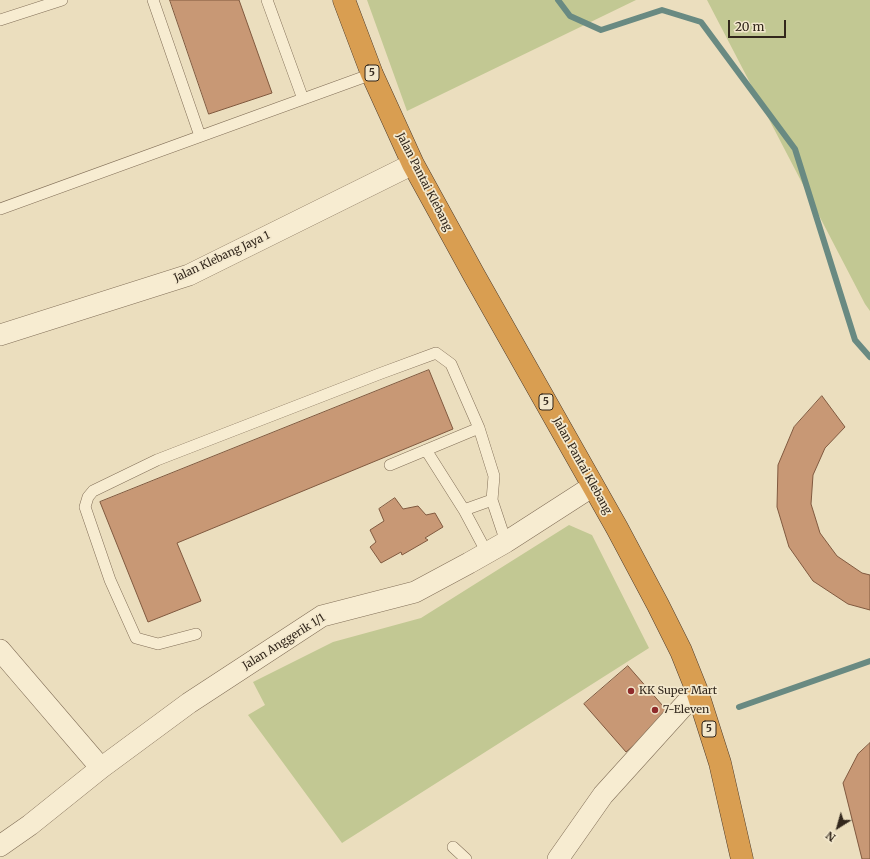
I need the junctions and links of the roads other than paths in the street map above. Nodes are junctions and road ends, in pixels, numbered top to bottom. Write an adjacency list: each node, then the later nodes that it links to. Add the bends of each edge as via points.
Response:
1 (62, 0): 5 (lane)
2 (154, 0): 8 (lane)
3 (267, 0): 7 (lane)
4 (344, 0): 6 (highway, Jalan Pantai Klebang / 5)
5 (0, 20)
6 (372, 74): 7 (lane); 9 (highway, Jalan Pantai Klebang / 5)
7 (304, 99): 8 (lane)
8 (200, 136): 10 (lane)
9 (413, 164): 11 (street, Jalan Klebang Jaya 1, via 189,275); 15 (highway, Jalan Pantai Klebang / 5)
10 (0, 209)
11 (0, 335)
12 (479, 428): 13 (lane); 16 (lane, via 494,476); 20 (lane, via 450,364 436,353 157,460 93,491 85,507 110,580 136,638 158,644)
13 (426, 450): 14 (lane); 17 (lane)
14 (390, 465)
15 (593, 486): 18 (street, Jalan Anggerik 1/1); 22 (highway, Jalan Pantai Klebang / 5, via 658,605 681,651)
16 (492, 500): 17 (lane); 18 (lane)
17 (464, 510): 19 (lane)
18 (506, 542): 19 (street, Jalan Anggerik 1/1)
19 (487, 553): 23 (street, Jalan Anggerik 1/1, via 415,592 322,616 189,703)
20 (196, 634)
21 (0, 650): 23 (street)
22 (697, 692): 27 (street, via 603,795); 28 (highway, Jalan Pantai Klebang / 5, via 720,763)
23 (101, 768): 24 (street, Jalan Anggerik 1/1)
24 (0, 846)
25 (453, 847): 26 (lane)
26 (466, 859)
27 (558, 859)
28 (742, 859)

